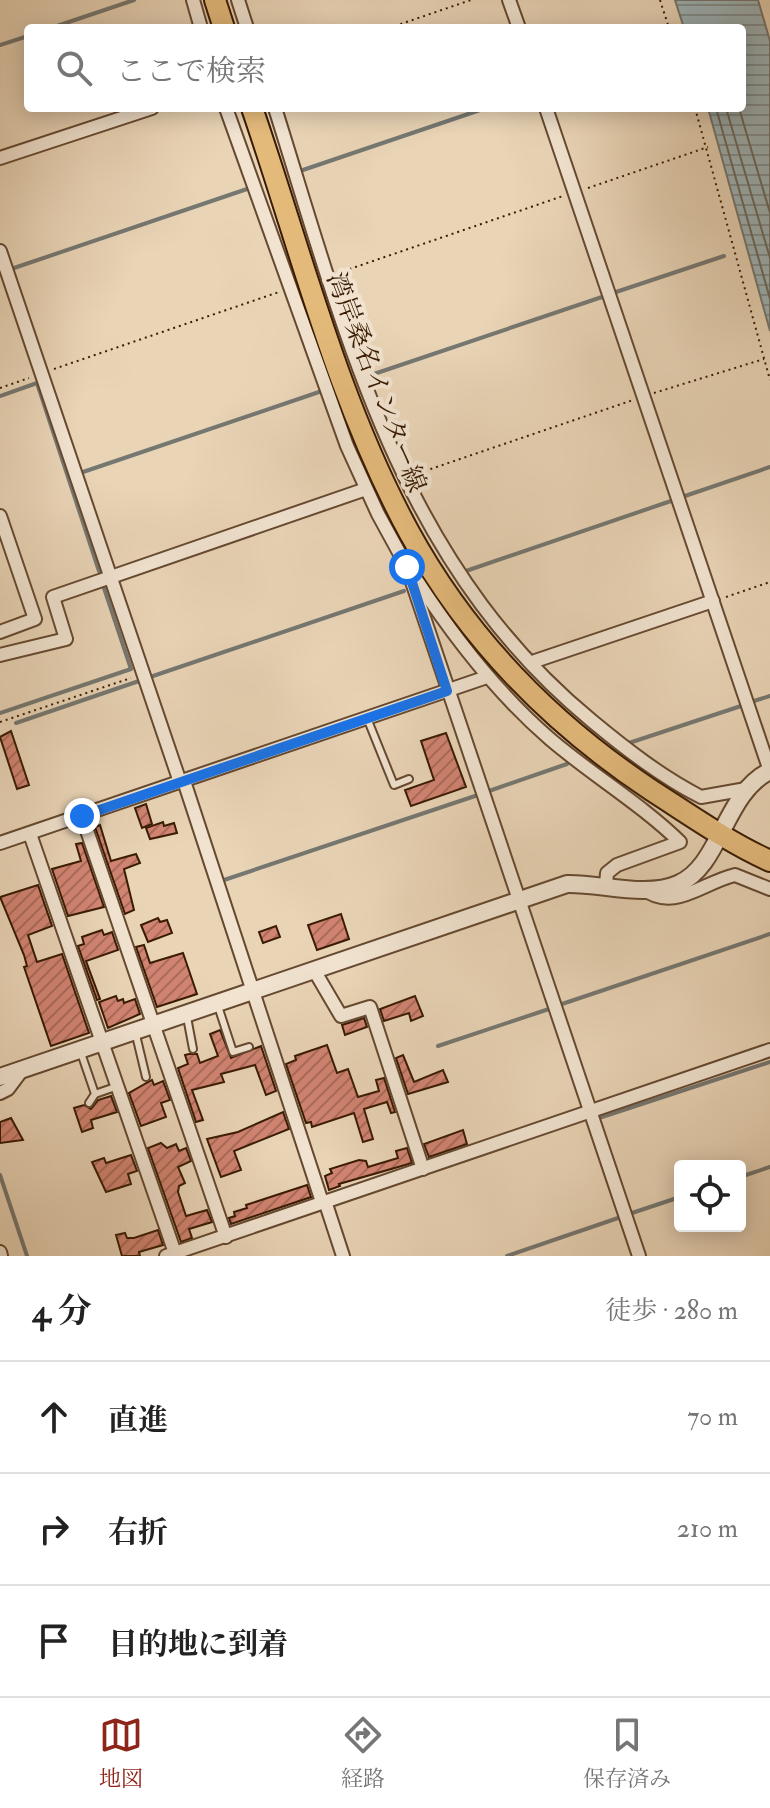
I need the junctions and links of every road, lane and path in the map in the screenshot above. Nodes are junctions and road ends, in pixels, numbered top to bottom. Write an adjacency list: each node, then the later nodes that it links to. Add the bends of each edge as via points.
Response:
1 (193, 0): 7 (street)
2 (215, 0): 8 (main road)
3 (238, 0): 9 (street)
4 (471, 0): 10 (path)
5 (509, 0): 11 (street)
6 (660, 0): 12 (path)
7 (200, 24)
8 (223, 24)
9 (246, 24)
10 (401, 24)
11 (518, 24)
12 (668, 24)
13 (140, 112): 20 (street)
14 (227, 112): 24 (street)
15 (253, 112): 51 (main road, 湾岸桑名インター線, via 365,437 427,562 498,659 550,713)
16 (276, 112): 23 (street)
17 (547, 112): 21 (street)
18 (696, 112): 19 (path)
19 (708, 147): 21 (path); 25 (path)
20 (0, 158)
21 (575, 192): 23 (path); 29 (street)
22 (0, 251): 26 (street)
23 (329, 276): 30 (street)
24 (291, 288): 26 (path); 31 (street)
25 (764, 359): 27 (path); 29 (path)
26 (42, 373): 28 (path); 34 (street)
27 (770, 380)
28 (0, 388)
29 (643, 397): 30 (path); 36 (street)
30 (403, 478): 48 (street, via 468,589 521,656 564,699 660,774 701,797)
31 (366, 489): 33 (street); 34 (street)
32 (0, 516): 37 (street, via 35,619)
33 (407, 567): 42 (street); 55 (street, via 457,637 523,714 680,842 617,865 607,873)
34 (111, 578): 38 (street, via 53,597 66,639); 40 (street)
35 (770, 582): 36 (path)
36 (713, 601): 39 (street); 45 (street)
37 (0, 632)
38 (0, 655)
39 (535, 661)
40 (143, 674): 44 (path); 47 (street)
41 (484, 678): 42 (street)
42 (447, 691): 43 (street); 58 (street)
43 (367, 718): 46 (lane, via 394,785); 47 (street)
44 (0, 722)
45 (770, 771): 48 (street)
46 (409, 779)
47 (182, 781): 49 (street); 60 (street)
48 (746, 789): 51 (street)
49 (82, 816): 50 (street); 63 (street)
50 (30, 834): 52 (street); 65 (street)
51 (718, 834): 53 (main road, 湾岸桑名インター線); 54 (main road, 湾岸桑名インター線); 56 (street, via 698,869 679,884)
52 (0, 843)
53 (770, 846)
54 (770, 861)
55 (606, 885): 56 (street); 58 (street, via 567,884)
56 (642, 888): 57 (street, via 669,900 735,875)
57 (770, 889)
58 (519, 900): 59 (street); 77 (street)
59 (314, 970): 60 (street); 78 (street, via 341,1016 370,1007)
60 (252, 991): 61 (street); 79 (street)
61 (217, 1003): 62 (street); 66 (lane, via 233,1052)
62 (186, 1014): 63 (street); 67 (lane)
63 (155, 1024): 64 (street); 80 (street)
64 (135, 1031): 65 (street); 72 (lane)
65 (104, 1042): 68 (street); 73 (street)
66 (249, 1047)
67 (193, 1049)
68 (80, 1050): 70 (street); 75 (lane)
69 (770, 1050): 77 (street)
70 (23, 1069): 71 (street); 74 (street)
71 (0, 1077)
72 (146, 1077)
73 (118, 1086): 75 (lane); 81 (street)
74 (0, 1093)
75 (95, 1094): 76 (lane)
76 (89, 1103)
77 (591, 1111): 78 (street); 83 (street)
78 (423, 1169): 79 (street)
79 (324, 1202): 80 (street); 82 (street)
80 (226, 1237): 81 (street)
81 (170, 1254)
82 (343, 1256)
83 (639, 1256)

